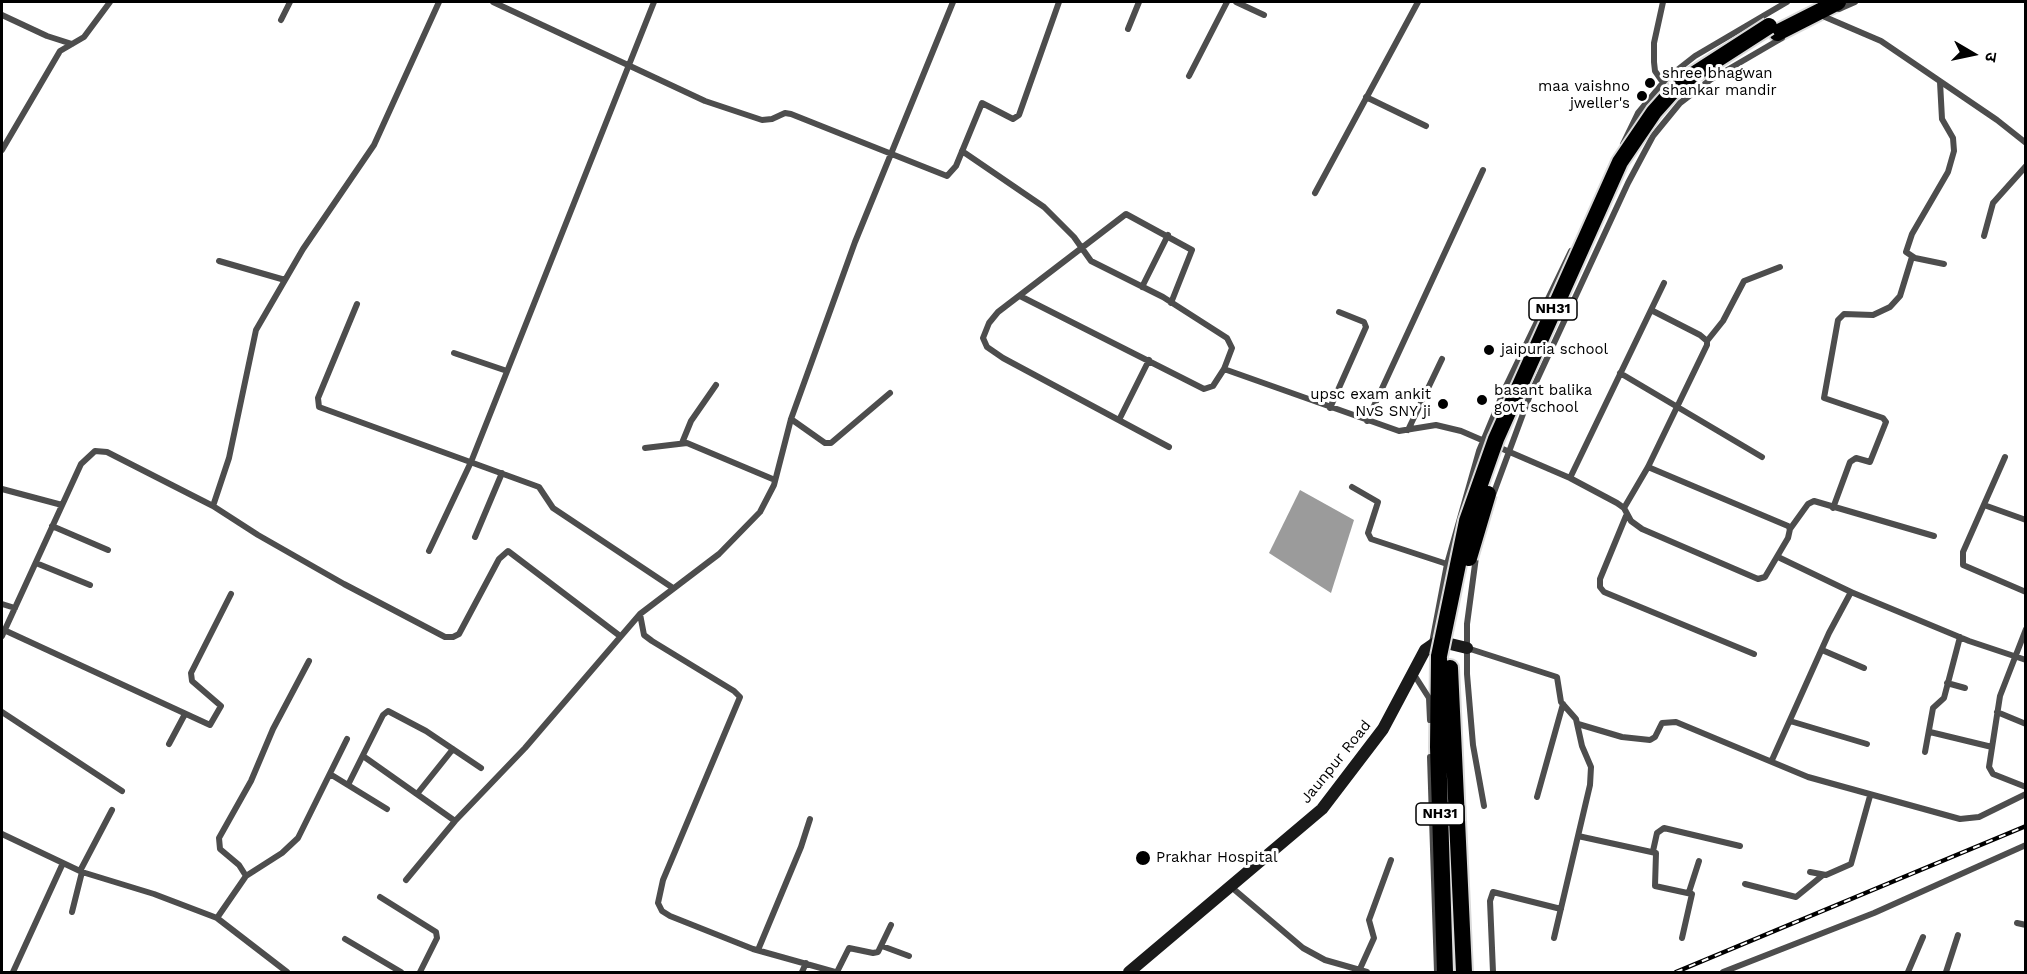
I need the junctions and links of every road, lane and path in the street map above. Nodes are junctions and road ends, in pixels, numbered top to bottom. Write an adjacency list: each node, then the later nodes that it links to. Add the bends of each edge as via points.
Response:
1 (110, 2): 23 (street, via 91,30)
2 (290, 2): 20 (street)
3 (439, 2): 45 (street, via 374,145)
4 (493, 2): 24 (street)
5 (654, 2): 24 (street)
6 (953, 2): 34 (street)
7 (1059, 2): 33 (street, via 1019,116 1013,119 982,103)
8 (1138, 2): 21 (street)
9 (1227, 2): 25 (street)
10 (1236, 2): 18 (street)
11 (1418, 2): 28 (street)
12 (1663, 2): 26 (street, via 1654,43 1654,62)
13 (1787, 2): 26 (street, via 1695,56)
14 (1814, 2): 22 (highway, NH31)
15 (1838, 2): 22 (highway, NH31)
16 (1855, 2): 19 (street)
17 (2, 15): 23 (street)
18 (1264, 15)
19 (1825, 17): 27 (street, via 1870,36); 29 (street, via 1766,46)
20 (281, 20)
21 (1128, 29)
22 (1773, 30): 112 (highway, NH31, bridge, via 1682,96 1640,146 1527,390 1497,465 1452,632)
23 (73, 44): 32 (street, via 60,51)
24 (628, 67): 34 (street, via 742,114 767,120 791,114); 58 (street)
25 (1189, 76)
26 (1663, 82): 29 (street); 68 (street, via 1638,113)
27 (1940, 82): 31 (street); 41 (street, via 1942,119 1953,138 1954,151 1948,172 1912,234 1906,252)
28 (1366, 97): 30 (street); 37 (street)
29 (1680, 103): 72 (street, via 1653,136 1628,183)
30 (1426, 126)
31 (2025, 143)
32 (2, 150)
33 (962, 151): 34 (street, via 947,176); 40 (street, via 1044,207)
34 (889, 154): 64 (street)
35 (2025, 166): 39 (street, via 1993,203)
36 (1483, 170): 66 (street)
37 (1314, 193)
38 (1168, 235): 40 (street, via 1126,214); 47 (street); 49 (street, via 1192,250)
39 (1984, 236)
40 (1082, 250): 47 (street, via 1091,261); 48 (street)
41 (1912, 257): 43 (street); 86 (street, via 1900,296 1890,307 1868,316 1844,314 1838,320 1824,398 1886,422 1870,462 1856,458 1850,462)
42 (219, 261): 45 (street)
43 (1944, 264)
44 (1780, 267): 53 (street, via 1744,281 1723,321)
45 (285, 280): 84 (street, via 256,330 229,458)
46 (1664, 283): 51 (street)
47 (1142, 287): 49 (street)
48 (1020, 296): 56 (street); 65 (street, via 989,323 983,338 987,347)
49 (1171, 303): 57 (street, via 1231,343)
50 (357, 304): 75 (street, via 318,398 319,407)
51 (1651, 310): 53 (street); 59 (street)
52 (1339, 312): 63 (street, via 1364,322 1366,327)
53 (1707, 341): 62 (street)
54 (454, 353): 58 (street)
55 (1442, 358): 67 (street)
56 (1149, 360): 57 (street, via 1204,388 1213,386); 65 (street)
57 (1224, 369): 63 (street)
58 (507, 371): 75 (street)
59 (1620, 373): 62 (street); 78 (street)
60 (716, 385): 69 (street, via 691,420)
61 (890, 393): 64 (street, via 831,444)
62 (1676, 406): 73 (street); 76 (street)
63 (1330, 408): 66 (street)
64 (791, 419): 79 (street)
65 (1119, 420): 70 (street)
66 (1367, 421): 67 (street)
67 (1408, 430): 68 (street, via 1426,425 1446,426)
68 (1483, 440): 72 (street); 97 (street)
69 (682, 443): 71 (street); 79 (street, via 700,446)
70 (1169, 447)
71 (645, 448)
72 (1508, 451): 78 (street); 110 (street, via 1477,552)
73 (1762, 457)
74 (2005, 457): 83 (street)
75 (471, 462): 77 (street); 94 (street)
76 (1648, 466): 85 (street); 90 (street)
77 (502, 473): 92 (street); 99 (street, via 540,487 553,508)
78 (1570, 478): 85 (street)
79 (775, 480): 99 (street, via 760,512 744,530 719,555)
80 (1352, 487): 97 (street, via 1378,502 1368,532 1371,539)
81 (2, 489): 82 (street)
82 (62, 505): 84 (street, via 81,464 95,451 107,452); 89 (street)
83 (1984, 505): 88 (street); 101 (street, via 1963,552 1963,565)
84 (213, 506): 108 (street, via 258,536 445,637 453,637 465,625 499,559 508,551)
85 (1624, 508): 87 (street)
86 (1833, 508): 90 (street, via 1810,502); 91 (street)
87 (1626, 516): 95 (street, via 1642,529 1758,579 1765,577); 113 (street, via 1600,579 1604,592)
88 (2025, 520)
89 (52, 526): 93 (street); 96 (street)
90 (1790, 529): 95 (street)
91 (1934, 536)
92 (475, 537)
93 (108, 550)
94 (429, 551)
95 (1778, 557): 100 (street)
96 (36, 563): 98 (street); 104 (street)
97 (1447, 564): 112 (street)
98 (90, 585)
99 (673, 588): 105 (street)
100 (1851, 592): 109 (street); 111 (street)
101 (2025, 592)
102 (231, 594): 124 (street, via 191,674 192,681 219,703 220,710 210,725)
103 (2, 604): 104 (street)
104 (15, 608): 107 (street)
105 (640, 614): 108 (street); 180 (street, via 644,635 740,697 663,880 658,903 670,916)
106 (2025, 629): 114 (street)
107 (3, 633): 124 (street)
108 (620, 636): 150 (street, via 525,748)
109 (1960, 637): 114 (street); 119 (street)
110 (1467, 648): 112 (street, via 1438,641); 121 (street, via 1557,677); 146 (street, via 1471,725)
111 (1822, 650): 117 (street); 125 (street)
112 (1440, 653): 118 (street, Jaunpur Road); 192 (highway, NH31, via 1438,747); 193 (highway, NH31, via 1450,715)
113 (1754, 654)
114 (2015, 656): 115 (street); 123 (street)
115 (2025, 660)
116 (309, 661): 162 (street, via 219,838 220,849)
117 (1864, 668)
118 (1413, 673): 165 (street, Jaunpur Road, via 1383,729 1322,809); 191 (street, via 1429,698)
119 (1947, 682): 120 (street); 128 (street, via 1944,698 1933,708)
120 (1965, 688)
121 (1563, 704): 126 (street); 145 (street)
122 (2, 712): 141 (street)
123 (1997, 712): 127 (street); 132 (street)
124 (185, 714): 130 (street)
125 (1790, 721): 131 (street); 136 (street)
126 (1578, 724): 136 (street, via 1650,740 1662,723 1676,722); 152 (street, via 1592,774)
127 (2025, 724)
128 (1930, 732): 132 (street); 134 (street)
129 (347, 739): 138 (street)
130 (169, 744)
131 (1867, 744)
132 (1992, 747): 140 (street, via 1990,771)
133 (453, 749): 135 (street, via 388,711); 137 (street); 142 (street)
134 (1925, 752)
135 (363, 756): 139 (street); 142 (street)
136 (1772, 760): 144 (street, via 1808,777)
137 (481, 768)
138 (330, 774): 139 (street); 162 (street, via 298,838)
139 (348, 785): 147 (street)
140 (2025, 787)
141 (123, 791)
142 (417, 794): 150 (street)
143 (2025, 794): 144 (street, via 1979,817 1960,819)
144 (1870, 796): 161 (street, via 1851,864)
145 (1538, 797)
146 (1484, 806)
147 (387, 809)
148 (112, 810): 159 (street)
149 (810, 819): 180 (street)
150 (455, 820): 163 (street)
151 (2, 834): 158 (street)
152 (1578, 836): 155 (street); 168 (street)
153 (2025, 845): 195 (street, via 1874,913)
154 (1740, 846): 155 (street, via 1664,828 1657,833)
155 (1653, 851): 166 (street, via 1658,855 1655,886)
156 (1391, 860): 190 (street, via 1369,920 1374,938)
157 (1699, 861): 166 (street)
158 (63, 863): 159 (street); 183 (street)
159 (81, 872): 169 (street); 170 (street)
160 (1810, 872): 161 (street)
161 (1822, 875): 164 (street, via 1797,897)
162 (246, 876): 170 (street)
163 (406, 880)
164 (1745, 884)
165 (1230, 885): 189 (street, Jaunpur Road); 190 (street, via 1303,948)
166 (1689, 892): 177 (street, via 1692,898)
167 (380, 897): 186 (street, via 436,932 437,938)
168 (1561, 909): 176 (street); 194 (street, via 1493,892)
169 (72, 912)
170 (216, 918): 184 (street)
171 (2017, 923): 172 (street)
172 (2025, 924)
173 (891, 925): 179 (street)
174 (1958, 935): 197 (street)
175 (1923, 937): 196 (street)
176 (1554, 938)
177 (1682, 938)
178 (345, 939): 185 (street)
179 (882, 946): 181 (street); 188 (street, via 876,954 849,948)
180 (758, 950): 182 (street)
181 (909, 957)
182 (806, 963): 187 (street); 188 (street)
183 (13, 972)
184 (287, 972)
185 (401, 972)
186 (420, 972)
187 (802, 972)
188 (836, 972)
189 (1129, 972)
190 (1363, 972)
191 (1437, 972)
192 (1445, 972)
193 (1464, 972)
194 (1493, 972)
195 (1723, 972)
196 (1908, 972)
197 (1946, 972)

